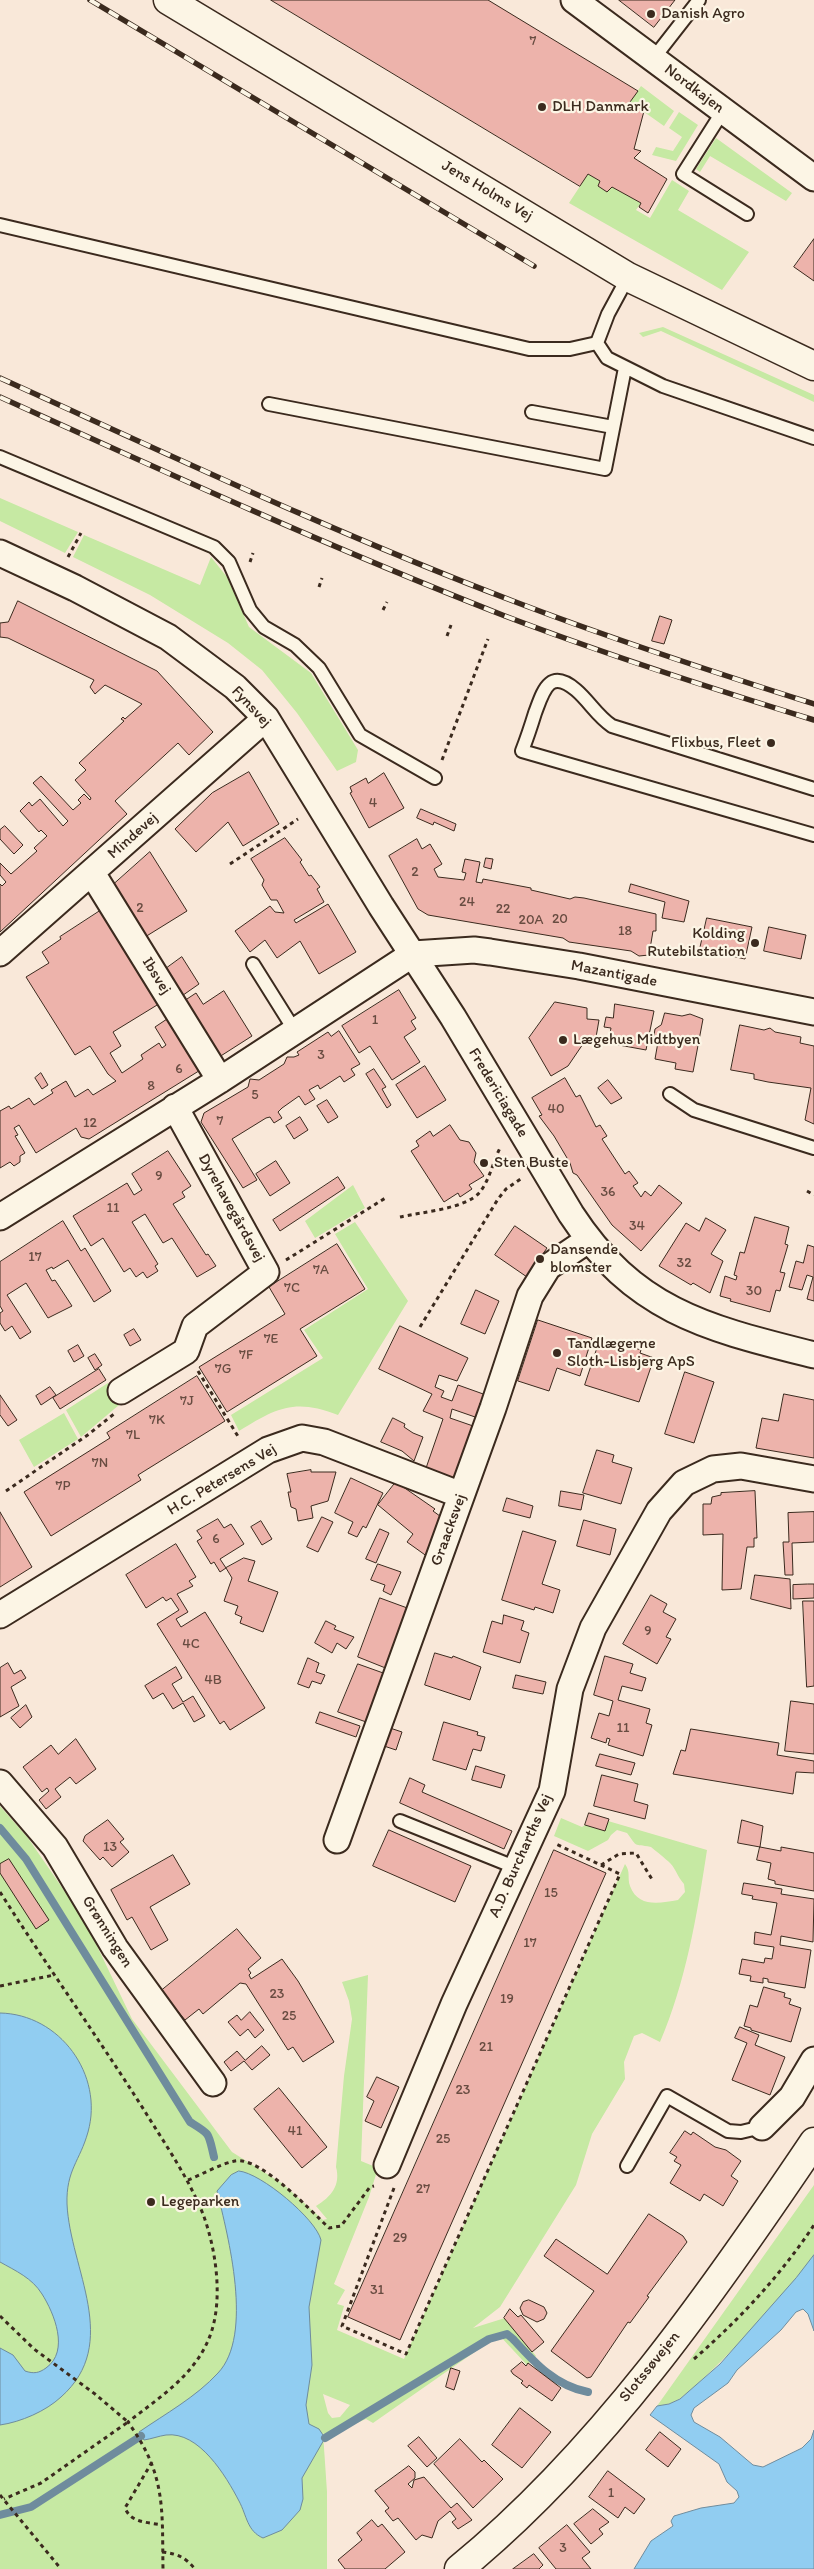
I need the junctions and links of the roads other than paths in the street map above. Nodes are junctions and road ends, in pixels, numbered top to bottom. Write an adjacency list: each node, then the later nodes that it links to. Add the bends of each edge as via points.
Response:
1 (168, 0): 9 (main road, Jens Holms Vej)
2 (574, 0): 4 (street, Nordkajen)
3 (699, 0): 4 (lane)
4 (653, 59): 5 (street, Nordkajen)
5 (723, 110): 6 (street, Nordkajen); 7 (lane, via 683,174)
6 (814, 178)
7 (747, 214)
8 (0, 225): 10 (lane, via 529,349 570,349)
9 (628, 277): 10 (lane); 11 (main road, Jens Holms Vej)
10 (597, 343): 12 (lane, via 607,358)
11 (814, 366)
12 (625, 368): 15 (lane); 16 (lane, via 729,411)
13 (269, 404): 15 (lane, via 605,469)
14 (532, 412): 15 (lane)
15 (613, 427)
16 (814, 438)
17 (0, 457): 20 (lane, via 214,547 229,562 250,610 264,627 295,645 319,668 360,735)
18 (0, 553): 19 (street, Fynsvej, via 168,637 235,687)
19 (266, 718): 23 (street, Mindevej); 25 (street, Fynsvej)
20 (436, 778)
21 (814, 788): 22 (lane, via 612,726 576,690 554,681 544,688 522,751)
22 (814, 835)
23 (92, 873): 24 (street, Mindevej); 29 (street, Ibsvej)
24 (0, 953)
25 (413, 954): 27 (street, Mazantigade, via 490,952); 28 (street); 34 (street, Fredericiagade)
26 (253, 964): 28 (lane)
27 (814, 1012)
28 (296, 1031): 29 (street)
29 (220, 1080): 31 (street)
30 (670, 1094): 32 (lane, via 694,1110)
31 (175, 1108): 33 (street); 36 (street, Dyrehavegårdsvej, via 266,1272 195,1326 186,1351)
32 (814, 1148)
33 (0, 1216)
34 (588, 1240): 35 (street, Fredericiagade, via 614,1270 685,1317 739,1336); 38 (street, Graacksvej, via 548,1267 530,1296)
35 (814, 1355)
36 (121, 1391)
37 (814, 1479): 43 (street, A.D. Burcharths Vej, via 741,1466 713,1470 684,1483 659,1511 593,1628 570,1689 552,1791)
38 (461, 1495): 39 (street, H.C. Petersens Vej, via 324,1442 302,1438 268,1450); 42 (street, Graacksvej)
39 (0, 1615)
40 (0, 1783): 45 (street, Grønningen, via 56,1848 115,1948)
41 (400, 1821): 43 (lane)
42 (337, 1840)
43 (516, 1868): 48 (street, A.D. Burcharths Vej, via 454,2004)
44 (814, 2060): 46 (street, via 792,2097)
45 (213, 2083)
46 (762, 2127): 49 (lane, via 728,2131 666,2096)
47 (814, 2142): 50 (main road, Slotssøvejen, via 758,2225 665,2351 570,2462 524,2510)
48 (388, 2165)
49 (627, 2166)
50 (459, 2569)

